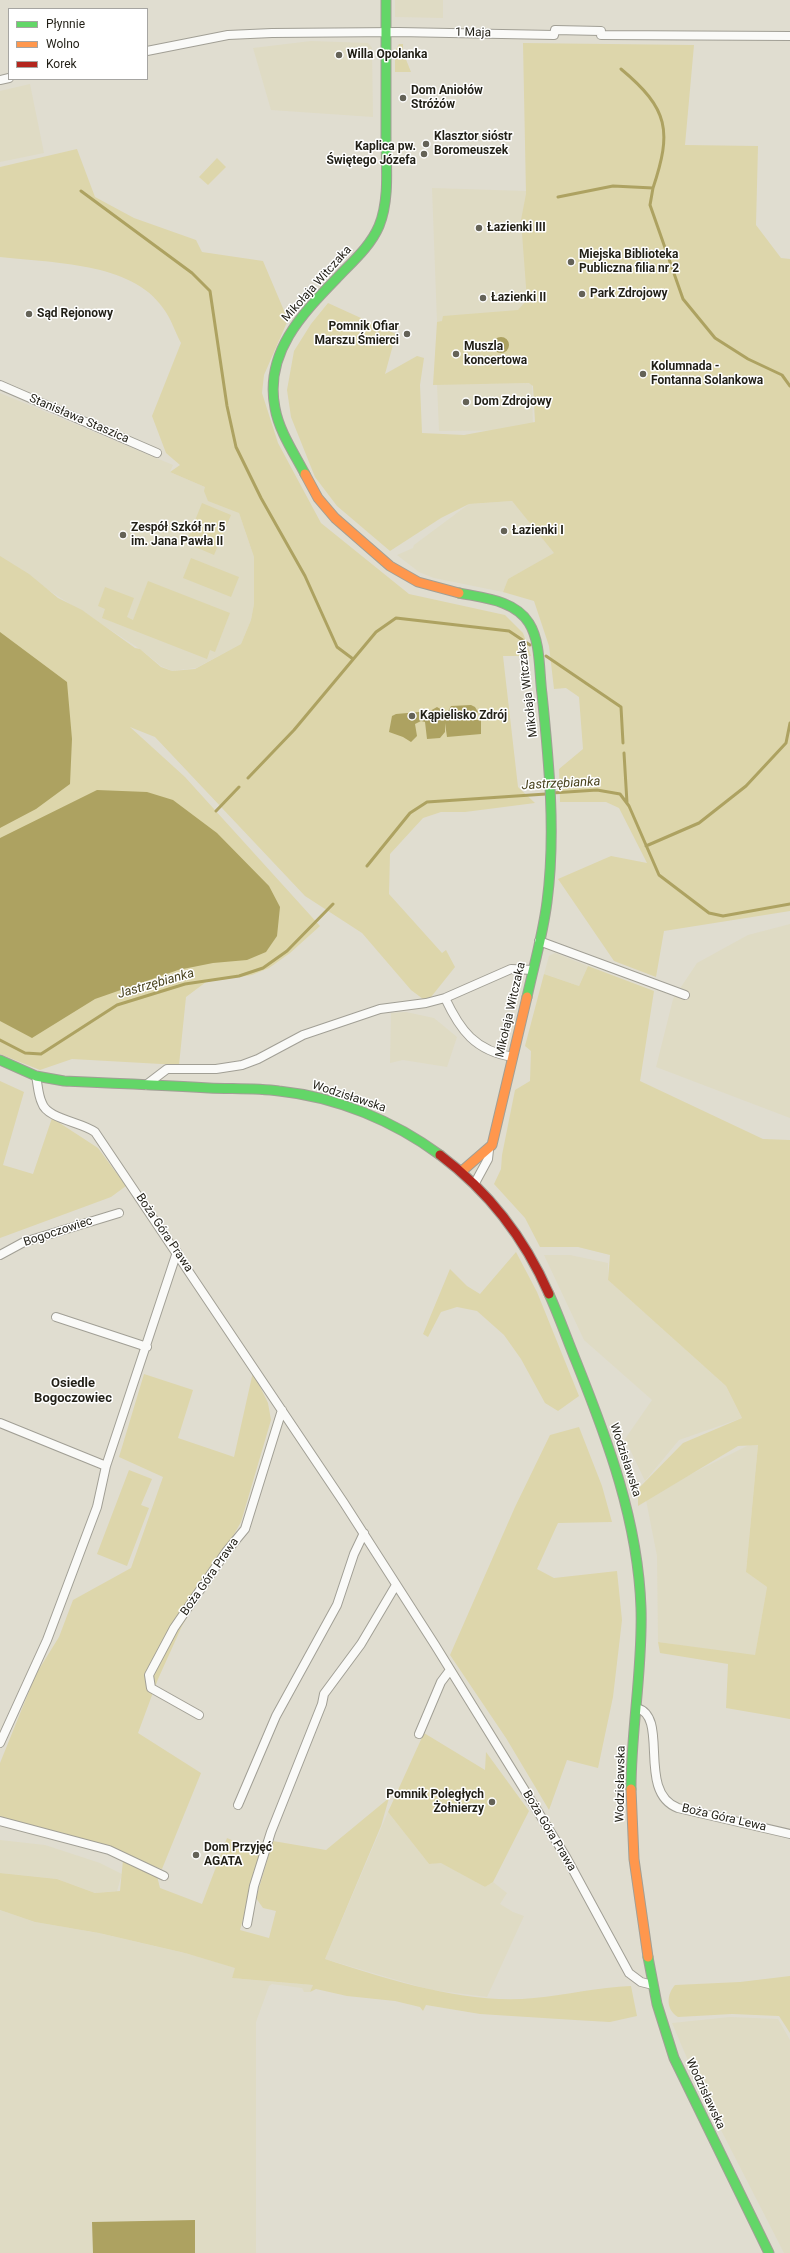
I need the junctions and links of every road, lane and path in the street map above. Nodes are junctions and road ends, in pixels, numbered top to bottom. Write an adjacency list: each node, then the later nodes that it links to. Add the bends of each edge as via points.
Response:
1 (386, 0): 2 (main road, Mikołaja Witczaka)
2 (386, 33): 3 (street, 1 Maja, via 554,35 555,30 601,31 601,35 636,36); 4 (street, 1 Maja, via 228,35); 7 (main road, Mikołaja Witczaka, via 387,169 384,210 379,226 366,248 306,310 288,334 278,357 272,385 275,409 287,440 318,498 349,532 390,566 418,582 441,590 508,605 523,615 533,632 538,652 550,802 550,873)
3 (790, 36)
4 (148, 51)
5 (0, 385): 6 (street, Stanisława Staszica)
6 (157, 453)
7 (539, 941): 8 (main road, Mikołaja Witczaka); 9 (street)
8 (533, 970): 10 (street, via 511,969); 11 (main road, Mikołaja Witczaka)
9 (685, 995)
10 (445, 998): 11 (street, via 468,1037 485,1049); 14 (street, via 380,1009 303,1035 242,1065 216,1069 167,1069)
11 (513, 1057): 15 (main road, Mikołaja Witczaka)
12 (0, 1060): 13 (main road, Wodzisławska)
13 (36, 1076): 14 (main road, Wodzisławska, via 64,1081); 19 (street, Boża Góra Prawa, via 42,1105 55,1116 87,1126 95,1132)
14 (146, 1085): 16 (main road, Wodzisławska, via 299,1094 337,1104 370,1114 412,1136)
15 (489, 1150): 16 (main road); 17 (street, Mikołaja Witczaka, via 488,1160)
16 (462, 1171): 17 (main road, Wodzisławska)
17 (475, 1183): 29 (main road, Wodzisławska, via 524,1244 542,1279 613,1454 626,1500 637,1560 641,1607)
18 (119, 1213): 20 (street, Bogoczowiec, via 24,1242)
19 (177, 1252): 22 (street); 23 (street, Boża Góra Prawa)
20 (0, 1255)
21 (56, 1316): 22 (street)
22 (147, 1347): 25 (street)
23 (282, 1410): 26 (street, Boża Góra Prawa); 30 (street, Boża Góra Prawa, via 244,1528 174,1628 149,1675 151,1688)
24 (0, 1424): 25 (street)
25 (106, 1466): 32 (street, via 97,1507 58,1611)
26 (364, 1533): 27 (street, Boża Góra Prawa); 33 (street, via 337,1605 276,1716)
27 (396, 1585): 28 (street, Boża Góra Prawa); 37 (street, via 361,1644 324,1694 271,1832 254,1886)
28 (450, 1670): 31 (street, via 441,1682); 38 (street, Boża Góra Prawa, via 566,1857 629,1973 641,1982)
29 (637, 1708): 35 (street, Boża Góra Lewa, via 645,1711 650,1720 657,1786 664,1800 678,1808); 38 (main road, Wodzisławska, via 631,1782 631,1820)
30 (198, 1715)
31 (419, 1734)
32 (0, 1743)
33 (238, 1805)
34 (0, 1821): 36 (street, via 109,1850)
35 (790, 1834)
36 (164, 1876)
37 (247, 1924)
38 (652, 1985): 39 (main road, Wodzisławska, via 678,2065)
39 (769, 2253)

